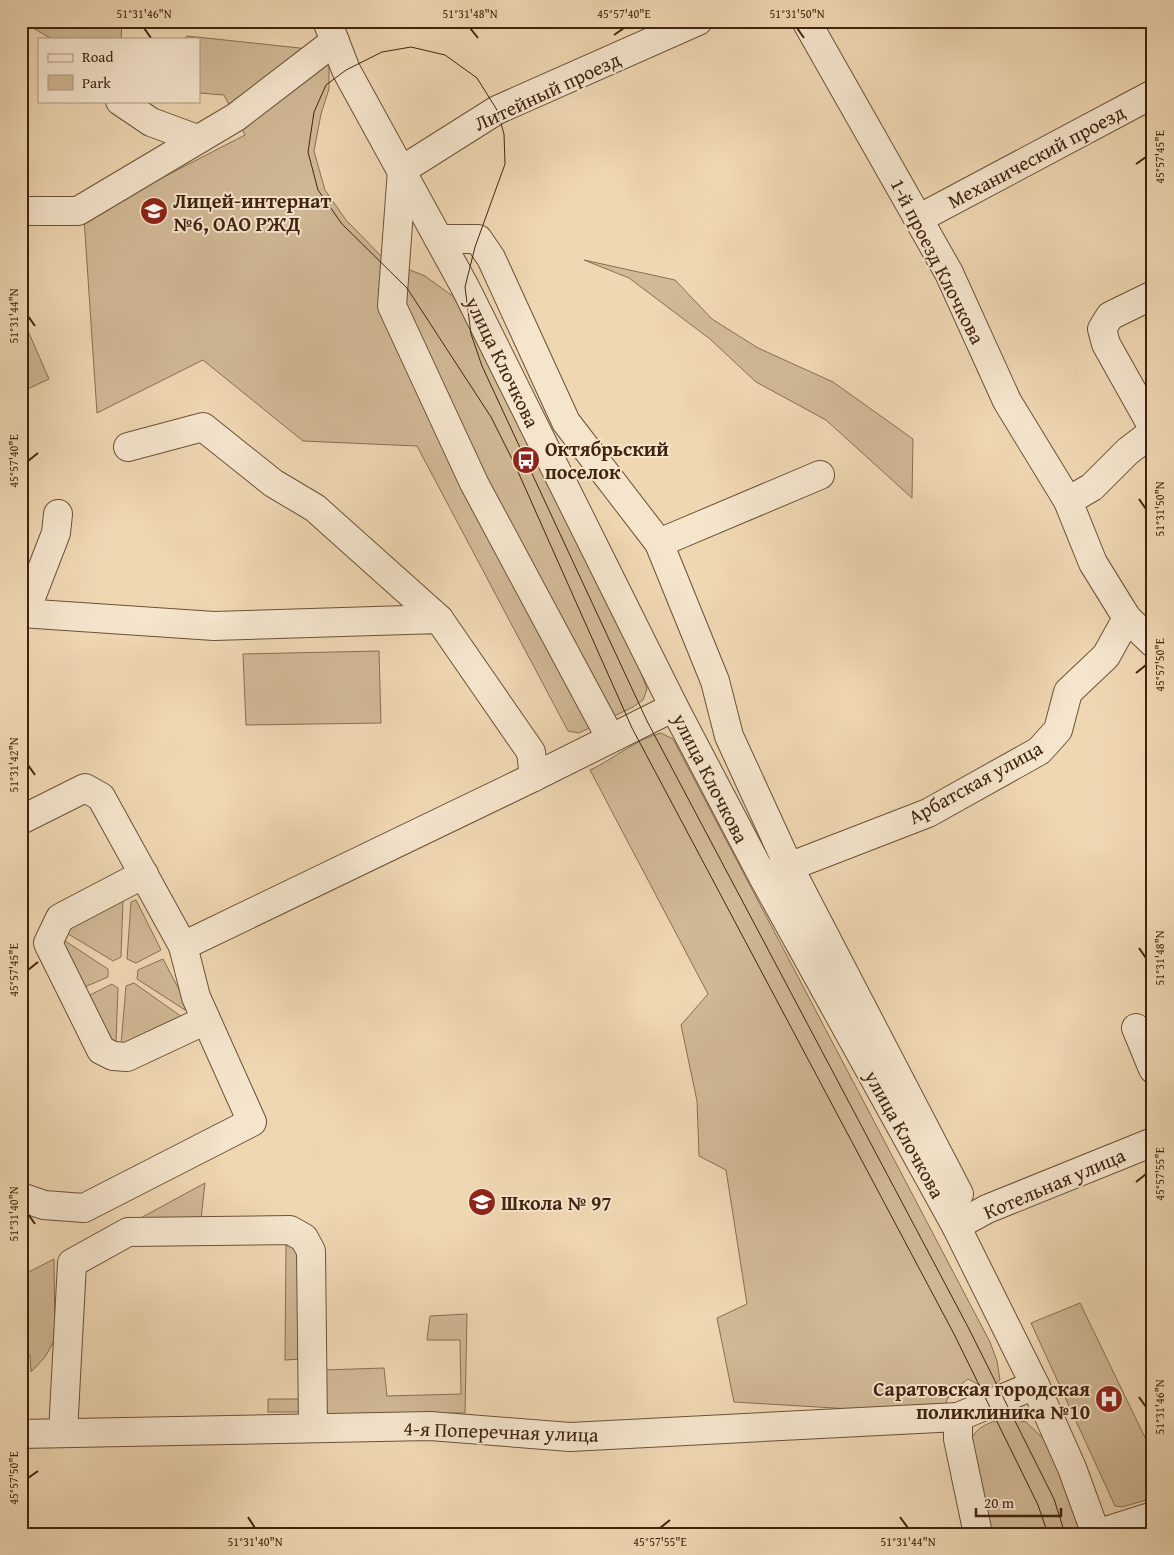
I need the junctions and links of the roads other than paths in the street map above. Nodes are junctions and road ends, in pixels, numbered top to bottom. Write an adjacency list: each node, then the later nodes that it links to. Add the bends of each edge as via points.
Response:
1 (698, 21): 7 (street, Литейный проезд, via 497,110)
2 (806, 21): 9 (street, 1-й проезд Клочкова)
3 (331, 31): 6 (street, via 236,117); 7 (street, улица Клочкова, via 346,70)
4 (1153, 94): 9 (street, Механический проезд)
5 (121, 102): 6 (street, via 150,122)
6 (197, 139): 8 (street, via 78,211)
7 (402, 170): 10 (street, улица Клочкова); 23 (street, via 392,306 474,483)
8 (21, 211)
9 (918, 219): 15 (street, 1-й проезд Клочкова, via 949,273 1008,401)
10 (439, 239): 17 (street, via 478,239 491,258 566,422); 22 (street, улица Клочкова)
11 (1153, 295): 12 (street, via 1110,316 1102,329 1106,344)
12 (1153, 430): 15 (street, via 1092,487)
13 (128, 447): 20 (street, via 203,427 273,484 315,508)
14 (820, 474): 17 (street)
15 (1068, 501): 19 (street, 1-й проезд Клочкова, via 1093,563)
16 (58, 514): 18 (street, via 56,533)
17 (659, 543): 26 (street, via 714,681 729,736)
18 (23, 613): 20 (street, via 214,626)
19 (1127, 618): 21 (street, 1-й проезд Клочкова); 26 (street, Арбатская улица, via 1106,656 1068,692 1058,730 1039,750 928,813)
20 (439, 620): 24 (street, via 531,752)
21 (1153, 643)
22 (674, 707): 23 (street); 28 (street, улица Клочкова)
23 (610, 738): 24 (street)
24 (534, 777): 29 (street)
25 (21, 820): 27 (street, via 85,788 101,797)
26 (789, 867): 28 (street, Арбатская улица); 35 (street)
27 (144, 874): 29 (street); 30 (street, via 60,918 48,943 101,1050 113,1056 128,1058)
28 (762, 877): 35 (street, улица Клочкова)
29 (183, 946): 30 (street, via 196,997)
30 (206, 1020): 34 (street, via 252,1122 84,1208 44,1205)
31 (1136, 1028): 32 (street)
32 (1153, 1069)
33 (1153, 1142): 35 (street, Котельная улица, via 987,1209)
34 (21, 1197)
35 (964, 1222): 36 (street, улица Клочкова)
36 (1035, 1385): 37 (street, 4-я Поперечная улица); 43 (street, улица Клочкова, via 1072,1468)
37 (958, 1417): 38 (street, 4-я Поперечная улица, via 570,1437 430,1426); 42 (street, via 958,1439)
38 (314, 1428): 39 (street, 4-я Поперечная улица); 39 (street, via 311,1251 304,1238 290,1230 128,1232 72,1263)
39 (63, 1433): 40 (street, 4-я Поперечная улица)
40 (21, 1434)
41 (1153, 1516): 43 (street)
42 (978, 1534)
43 (1096, 1534)

